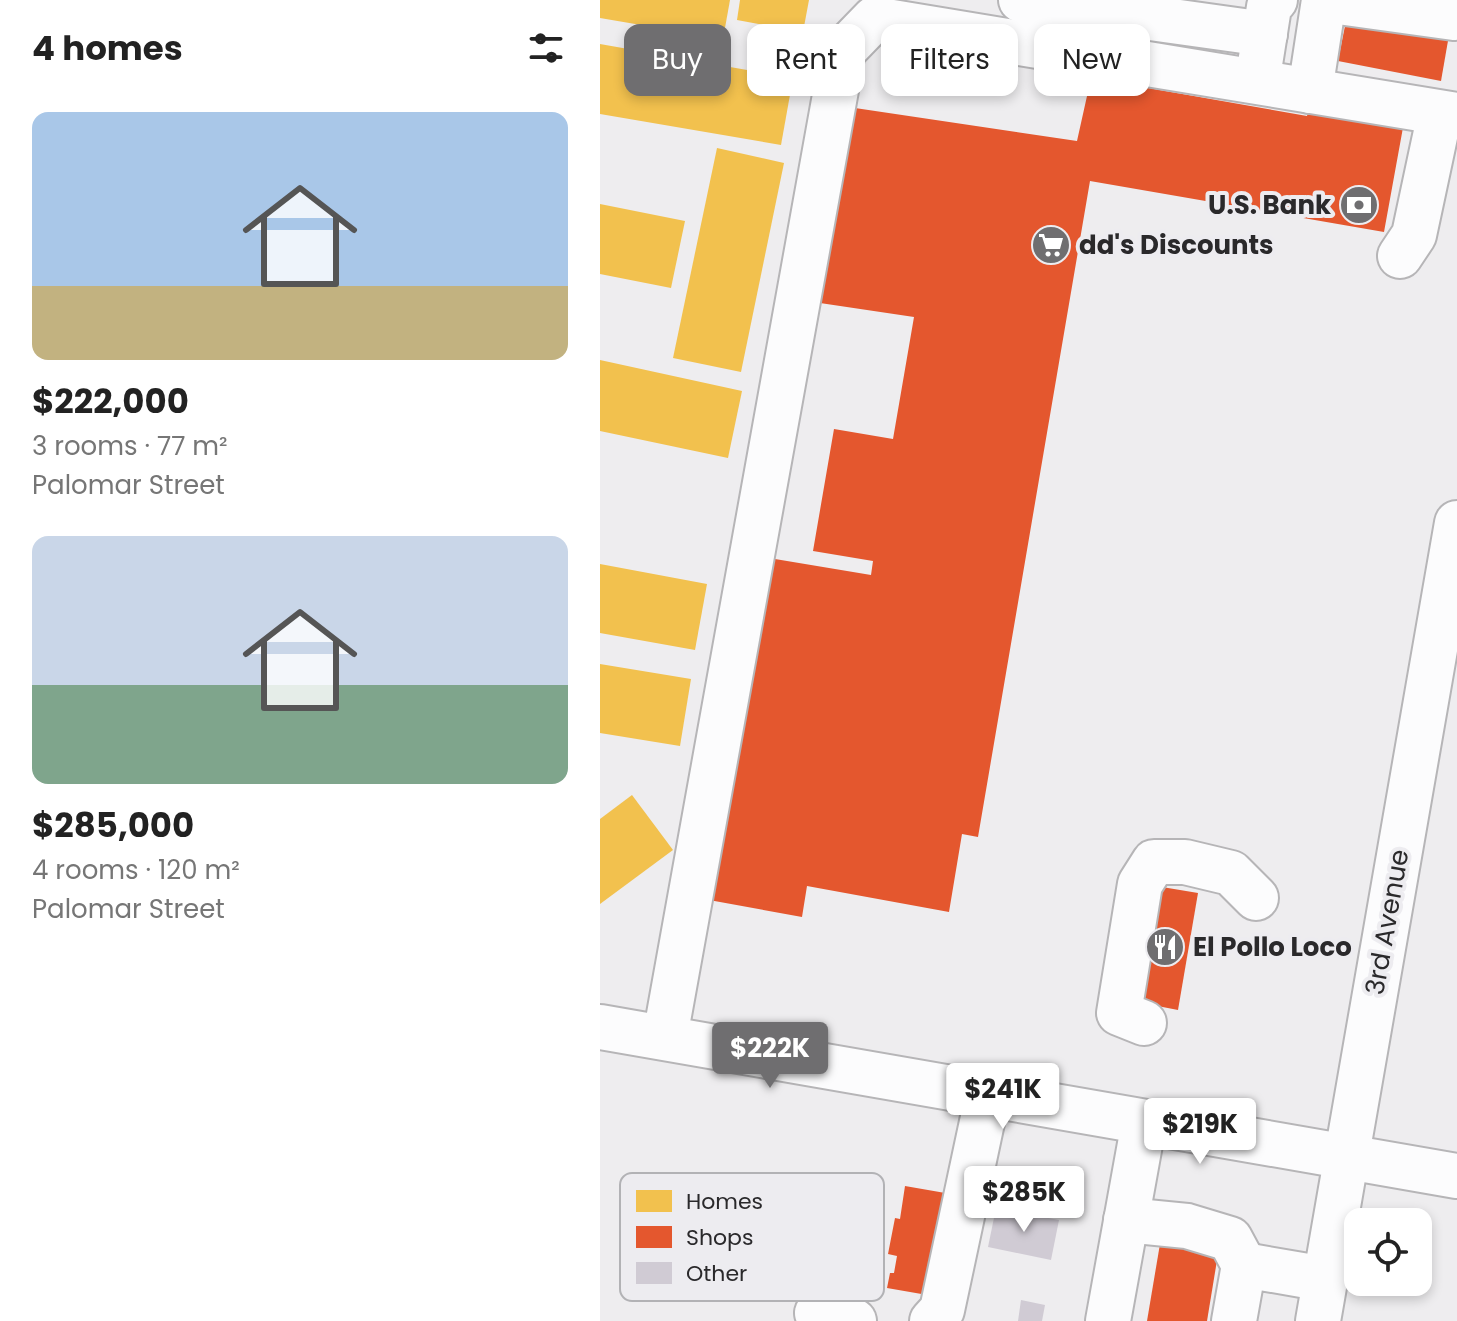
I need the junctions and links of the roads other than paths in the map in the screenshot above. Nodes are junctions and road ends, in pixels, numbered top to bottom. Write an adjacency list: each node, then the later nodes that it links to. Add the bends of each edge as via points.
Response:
1 (1021, 0): 4 (main road)
2 (1457, 2): 6 (main road, via 1454,18 1324,0)
3 (884, 6): 5 (main road); 13 (main road, via 843,51)
4 (1270, 17): 5 (main road)
5 (1258, 82): 6 (main road)
6 (1310, 91): 7 (main road)
7 (1449, 114): 8 (main road, via 1414,235)
8 (1400, 256)
9 (1457, 523): 16 (main road, 3rd Avenue)
10 (1256, 898): 11 (main road, via 1231,873 1185,862 1154,862 1140,884)
11 (1132, 1018)
12 (600, 1027): 13 (main road)
13 (665, 1037): 14 (main road)
14 (988, 1094): 15 (main road); 21 (main road, via 942,1310)
15 (1144, 1122): 16 (main road); 18 (main road)
16 (1346, 1157): 17 (main road); 20 (main road, 3rd Avenue)
17 (1457, 1176)
18 (1126, 1220): 19 (main road, via 1187,1226 1230,1239); 22 (main road)
19 (1244, 1265): 20 (main road); 23 (main road)
20 (1322, 1300)
21 (932, 1321)
22 (1108, 1321)
23 (1234, 1321)

